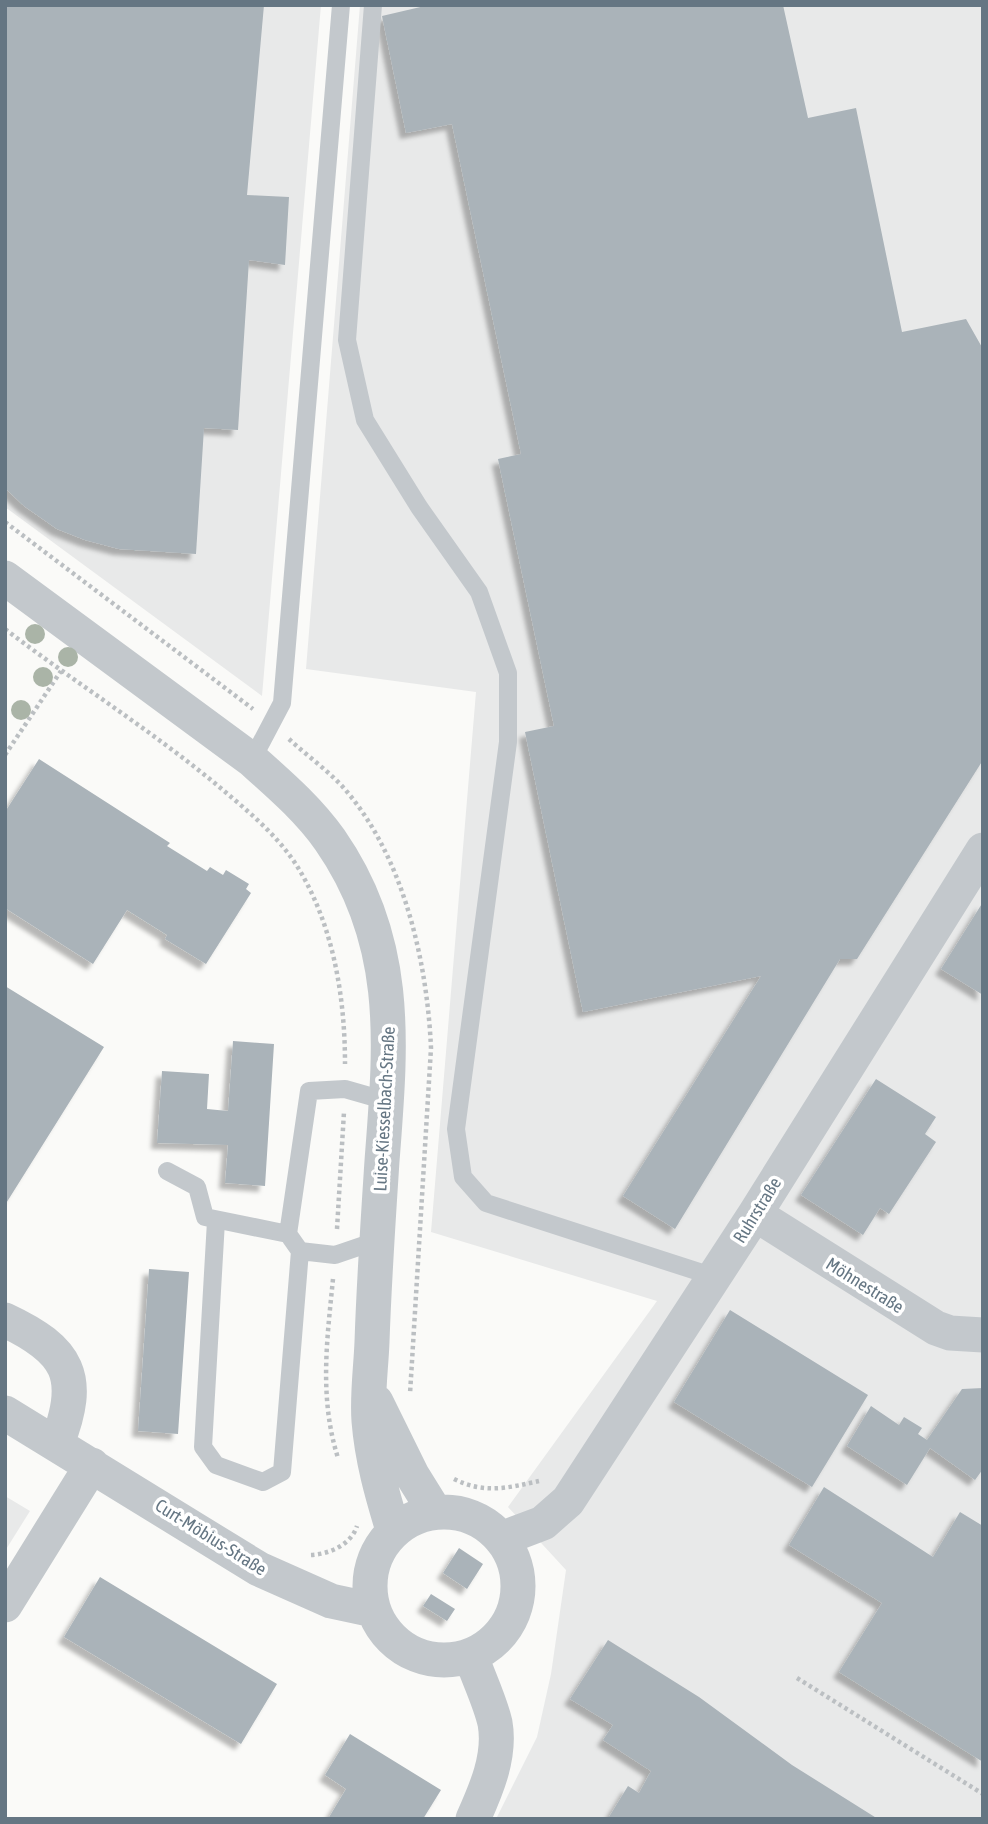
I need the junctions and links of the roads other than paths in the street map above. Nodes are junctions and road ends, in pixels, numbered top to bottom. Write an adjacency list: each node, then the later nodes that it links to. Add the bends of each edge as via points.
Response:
1 (341, 5): 4 (lane, via 282,703)
2 (373, 5): 13 (lane, via 347,340 365,420 419,508 479,592 508,673 509,742 456,1129 463,1177 486,1203)
3 (5, 578): 4 (street, Luise-Kiesselbach-Straße)
4 (252, 760): 6 (street, Luise-Kiesselbach-Straße, via 309,813 331,841 371,920 389,1005)
5 (983, 850): 8 (street, Ruhrstraße)
6 (387, 1101): 10 (lane, via 345,1089 309,1091); 11 (street, Luise-Kiesselbach-Straße)
7 (167, 1171): 9 (lane, via 197,1187 205,1217)
8 (755, 1214): 13 (street, Ruhrstraße); 15 (street, Möhnestraße, via 936,1328)
9 (216, 1221): 10 (lane); 12 (lane, via 203,1447 216,1465 263,1482 282,1472)
10 (288, 1234): 12 (lane)
11 (376, 1241): 12 (lane, via 335,1255); 16 (street, Luise-Kiesselbach-Straße)
12 (300, 1251)
13 (715, 1277): 22 (street, Ruhrstraße, via 568,1501 543,1523)
14 (5, 1320): 18 (street, via 47,1345 64,1364 70,1411)
15 (983, 1335)
16 (370, 1390): 20 (street, Luise-Kiesselbach-Straße); 21 (street, Luise-Kiesselbach-Straße, via 372,1444)
17 (5, 1413): 18 (street, Curt-Möbius-Straße)
18 (57, 1443): 19 (street, Curt-Möbius-Straße)
19 (92, 1465): 23 (street); 24 (street, Curt-Möbius-Straße, via 259,1569 331,1601)
20 (435, 1512): 21 (street); 22 (street, via 461,1514 485,1524)
21 (393, 1530): 24 (street, via 375,1558 369,1584)
22 (501, 1539): 25 (street, via 512,1556 517,1595 503,1632)
23 (5, 1605)
24 (373, 1610): 25 (street, via 387,1634 417,1656 435,1660)
25 (471, 1656): 26 (street, via 495,1722 496,1742 486,1790)
26 (474, 1819)

